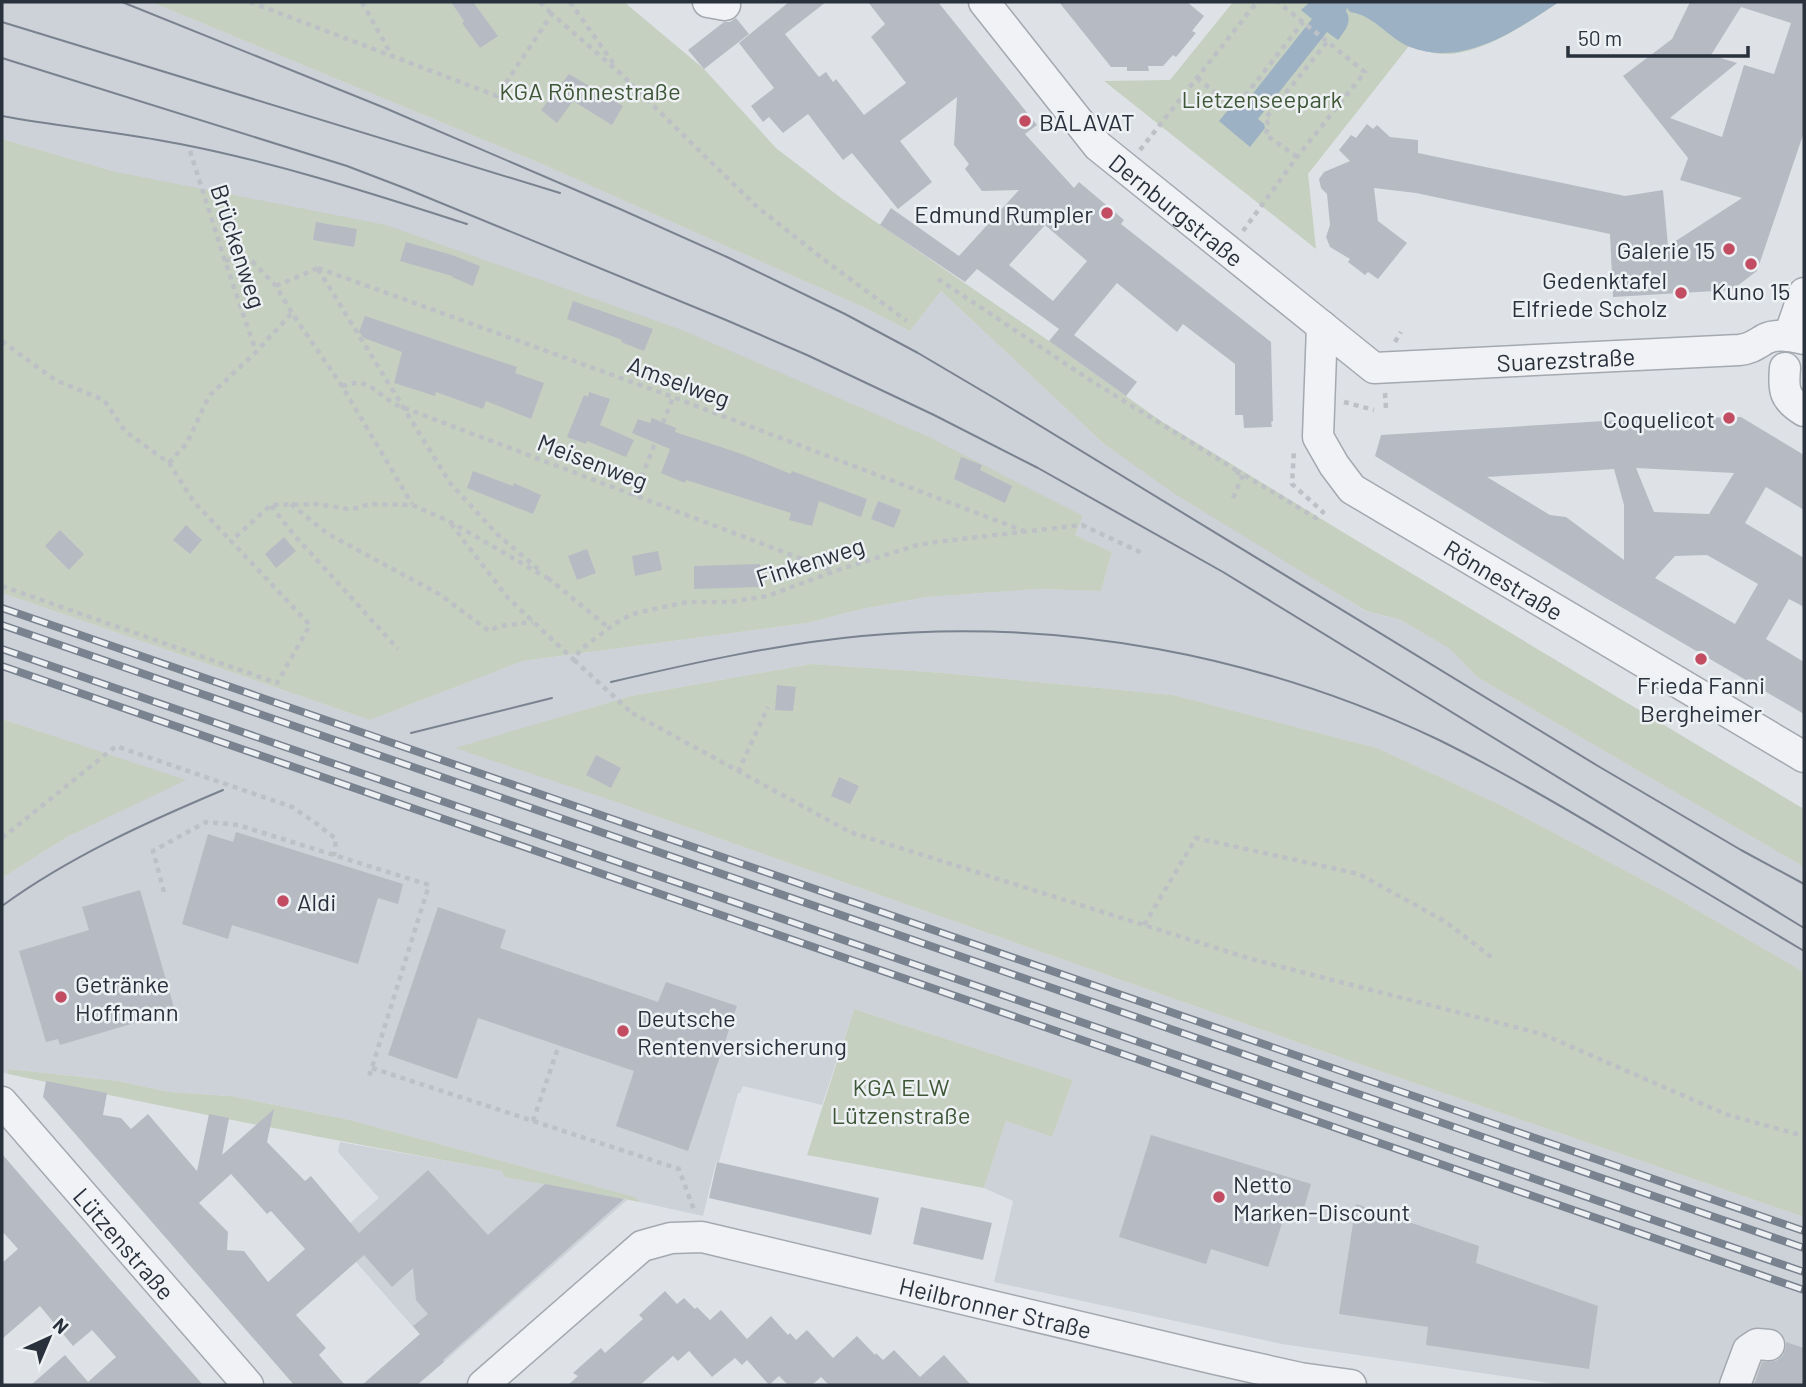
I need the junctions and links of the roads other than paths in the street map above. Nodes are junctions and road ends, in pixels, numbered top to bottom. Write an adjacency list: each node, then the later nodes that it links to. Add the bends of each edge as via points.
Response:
1 (984, 2): 3 (street, Dernburgstraße, via 1098,146)
2 (1804, 293): 4 (street)
3 (1329, 331): 4 (street, Suarezstraße, via 1374,368 1739,350 1766,338); 7 (street, Rönnestraße, via 1318,437 1353,489)
4 (1797, 338)
5 (1785, 368): 6 (street, via 1783,387)
6 (1804, 411)
7 (1804, 757)
8 (2, 1101): 12 (street, Lützenstraße)
9 (1769, 1345): 11 (street, via 1757,1344 1748,1350)
10 (1247, 1376): 13 (street, Heilbronner Straße, via 702,1237 671,1238 642,1246); 14 (street, Heilbronner Straße)
11 (1740, 1384)
12 (248, 1385)
13 (484, 1385)
14 (1351, 1385)

